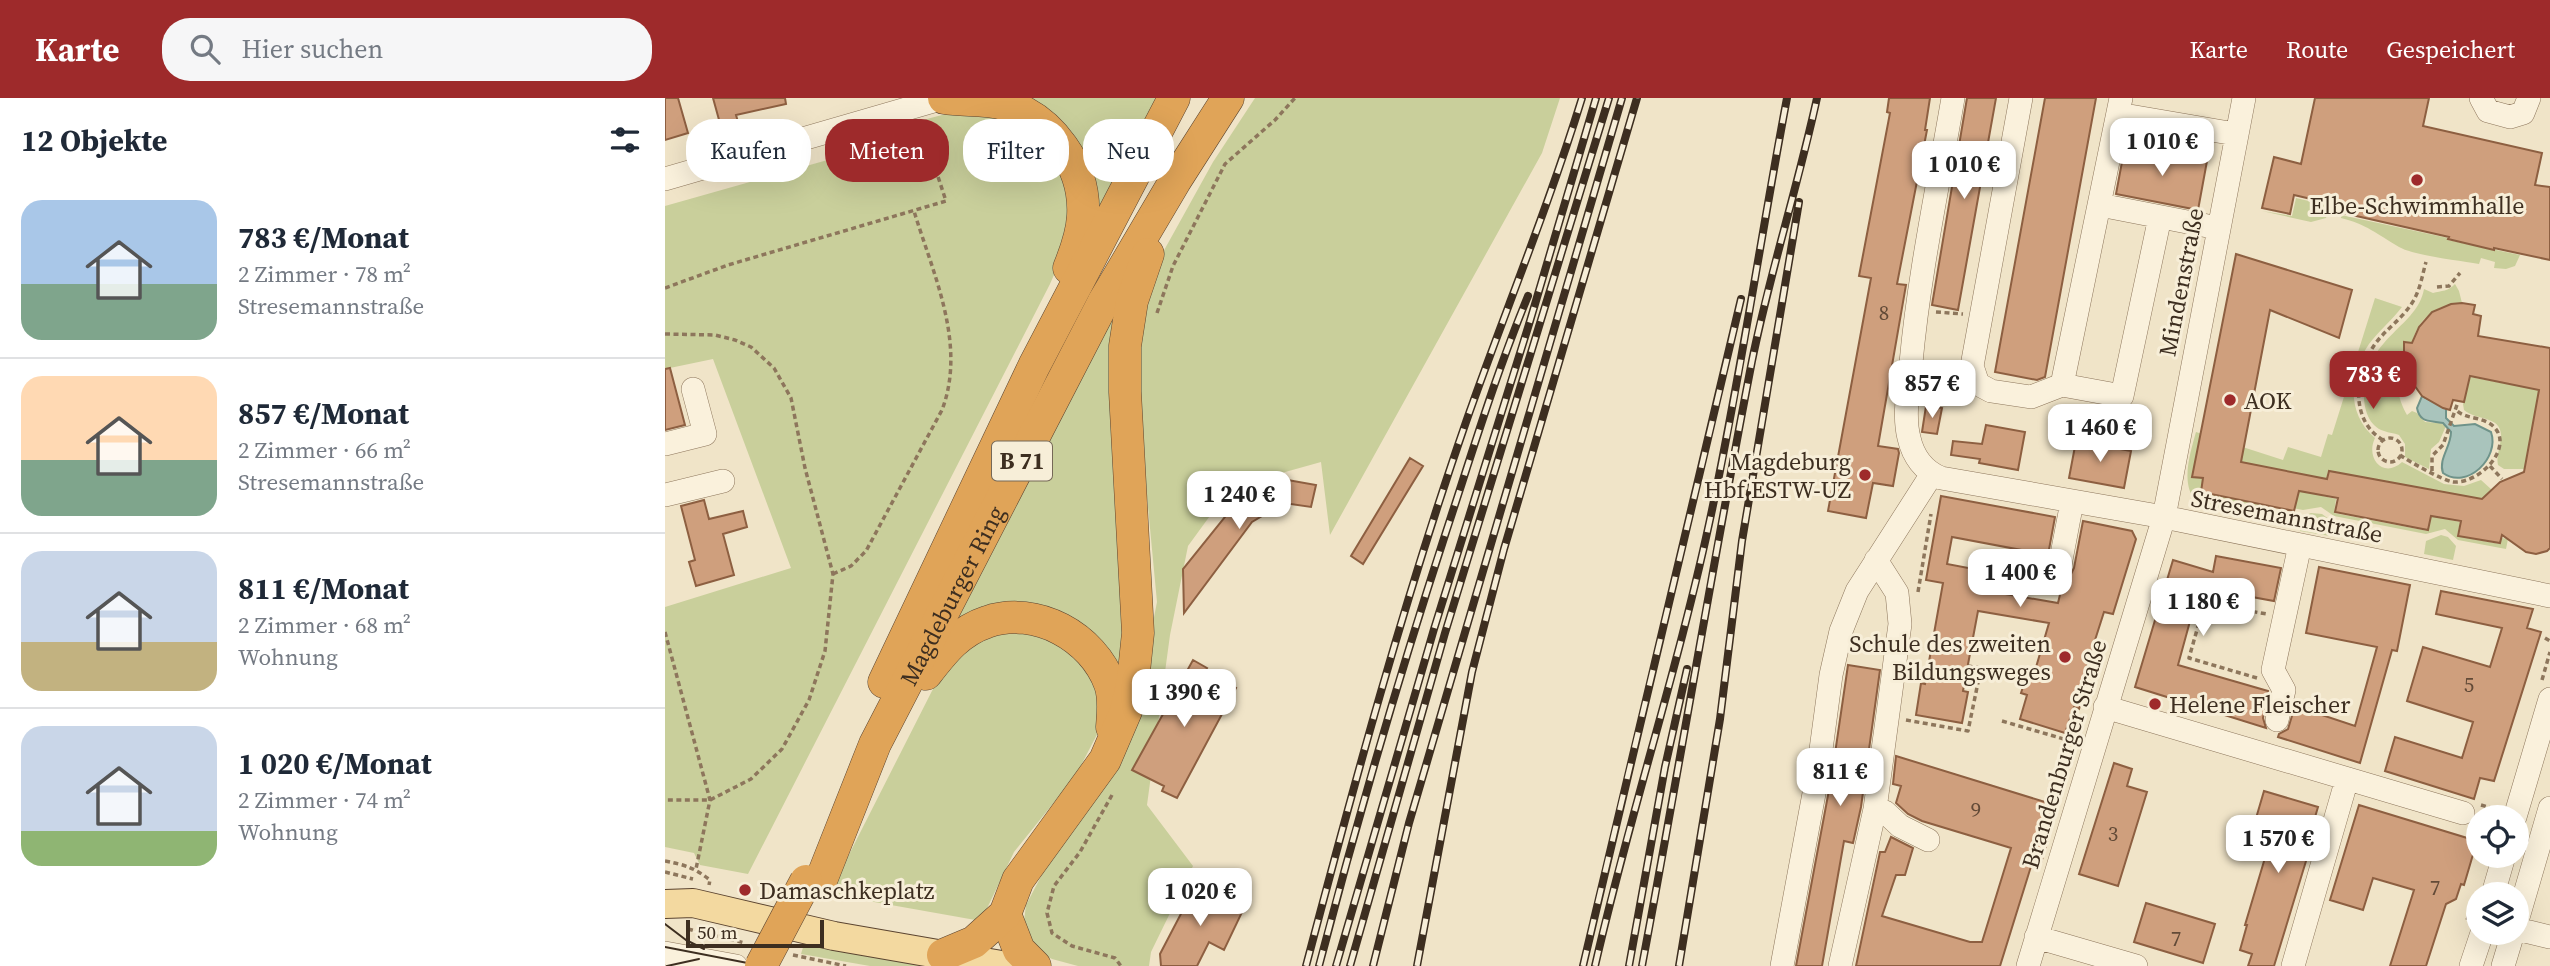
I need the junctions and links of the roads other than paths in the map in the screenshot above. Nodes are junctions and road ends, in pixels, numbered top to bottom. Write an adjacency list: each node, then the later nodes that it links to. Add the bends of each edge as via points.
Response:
1 (1174, 98): 16 (highway, Magdeburger Ring / B 71)
2 (1228, 98): 12 (highway, Magdeburger Ring / B 71)
3 (1953, 98): 20 (street, via 1909,382 1908,434 1917,458)
4 (2021, 98): 17 (street, via 1972,366 1978,384 1991,391 2031,397)
5 (2243, 98): 10 (street, Mindenstraße)
6 (2480, 98): 7 (street, via 2489,111 2510,117 2523,113)
7 (2529, 98)
8 (935, 101): 11 (street); 16 (highway, via 1003,104 1024,113 1058,140 1075,169 1083,203 1079,237)
9 (2120, 106): 10 (street); 13 (street)
10 (2235, 134): 15 (street, Mindenstraße)
11 (665, 179)
12 (1175, 181): 31 (highway, Magdeburger Ring / B 71, via 1103,303); 33 (highway, via 1128,322 1124,369 1137,647 1126,711)
13 (2100, 205): 14 (street); 17 (street)
14 (2160, 217): 15 (street); 17 (street, via 2122,396)
15 (2218, 228): 24 (street, Mindenstraße)
16 (1034, 366): 40 (highway, Magdeburger Ring / B 71, via 863,725 856,769)
17 (2062, 385)
18 (693, 389): 19 (street, via 705,434)
19 (665, 444)
20 (1935, 475): 23 (street, Stresemannstraße); 26 (street)
21 (723, 481): 22 (street)
22 (665, 495)
23 (2072, 502): 24 (street, Stresemannstraße); 27 (street)
24 (2164, 517): 25 (street, Stresemannstraße); 30 (street, Brandenburger Straße)
25 (2300, 545): 28 (street, Stresemannstraße); 32 (street, via 2273,670 2284,690)
26 (1876, 560): 37 (street, via 1897,593 1900,615); 56 (street, via 1851,603 1834,656)
27 (2060, 565)
28 (2550, 596)
29 (2550, 699): 35 (street)
30 (2105, 707): 32 (street); 45 (street, Brandenburger Straße)
31 (875, 744): 33 (highway, via 953,642 984,622 1019,618 1064,630 1103,670 1113,701); 40 (highway, Magdeburger Ring / B 71)
32 (2267, 755): 34 (street)
33 (1105, 760): 43 (highway, via 1018,880)
34 (2347, 779): 38 (street); 60 (street)
35 (2519, 805)
36 (2550, 808): 41 (street)
37 (1875, 809): 39 (street); 57 (street)
38 (2463, 813)
39 (1929, 840)
40 (813, 882): 52 (highway, bridge); 53 (highway)
41 (2528, 882)
42 (678, 899): 50 (main road)
43 (1005, 914): 50 (highway, via 974,943); 55 (highway, via 1019,950)
44 (2529, 933): 46 (street)
45 (2036, 937): 58 (street, Brandenburger Straße); 59 (street)
46 (2550, 937)
47 (2473, 945): 61 (street)
48 (2510, 945): 62 (street)
49 (665, 953): 51 (street)
50 (943, 956): 54 (main road)
51 (736, 966)
52 (761, 966)
53 (777, 966)
54 (1007, 966)
55 (1035, 966)
56 (1782, 966)
57 (1840, 966)
58 (2028, 966)
59 (2136, 966)
60 (2293, 966)
61 (2471, 966)
62 (2503, 966)

